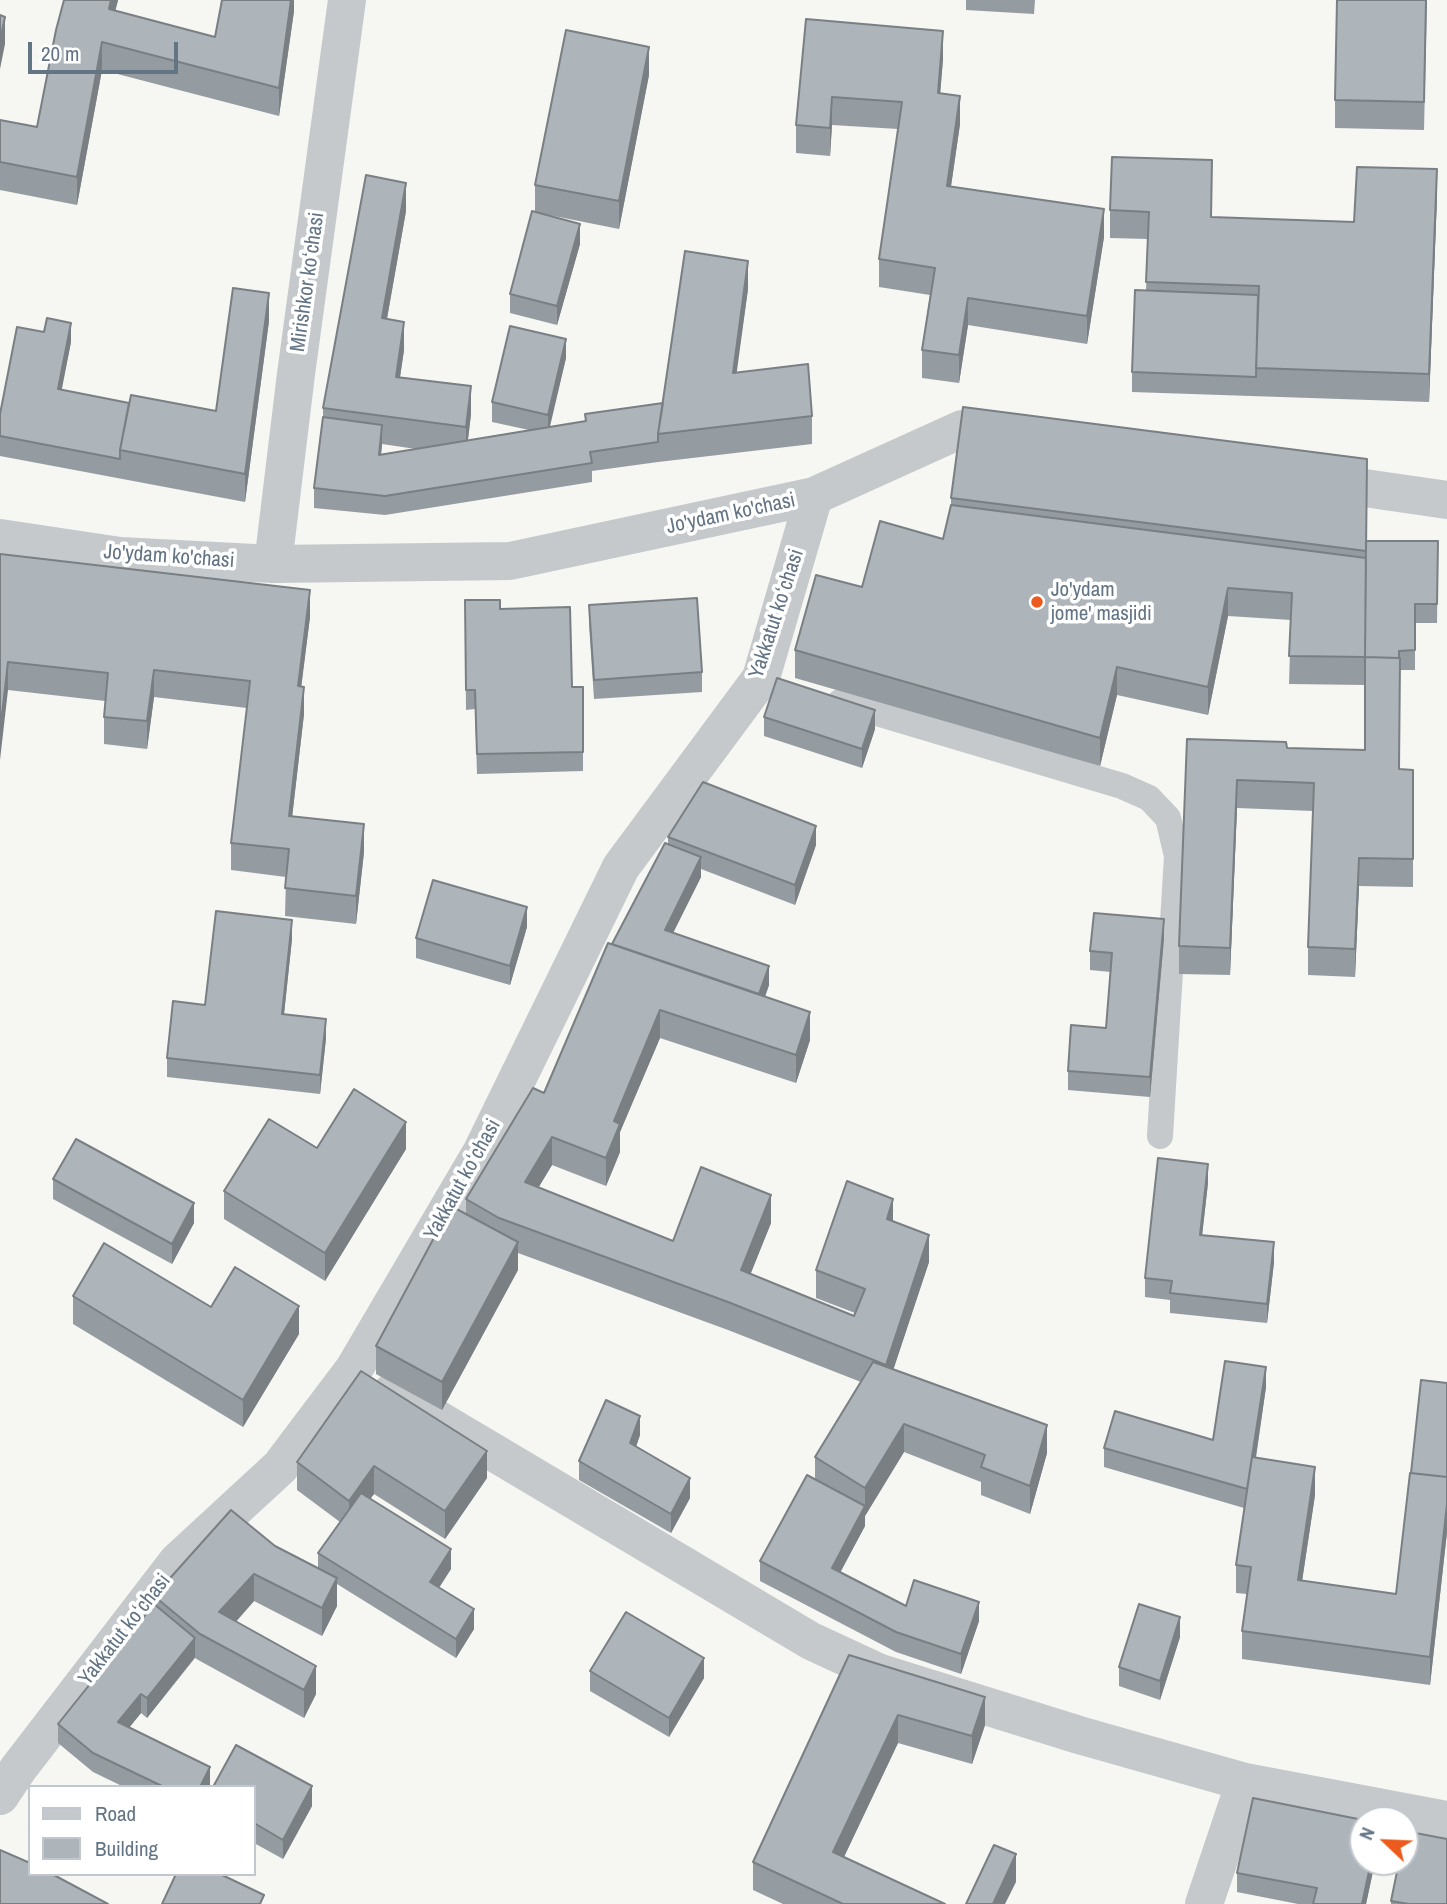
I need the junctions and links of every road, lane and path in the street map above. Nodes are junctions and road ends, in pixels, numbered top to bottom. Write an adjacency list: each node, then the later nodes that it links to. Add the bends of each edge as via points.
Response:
1 (347, 0): 7 (street, Mirishkor koʻchasi)
2 (1043, 441): 4 (street, Jo'ydam ko'chasi, via 962,429)
3 (1285, 476): 5 (street)
4 (814, 496): 7 (street, Jo'ydam ko'chasi, via 510,561); 10 (street, Yakkatut koʻchasi, via 774,682 621,867 481,1153)
5 (1447, 500)
6 (0, 538): 7 (street, Jo'ydam ko'chasi, via 120,556)
7 (273, 564)
8 (814, 694): 9 (lane, via 1122,786 1149,798 1168,818 1177,856)
9 (1160, 1136)
10 (354, 1370): 11 (street, via 811,1641 880,1673); 12 (street, Yakkatut koʻchasi, via 280,1467 177,1562)
11 (1245, 1782): 13 (street); 14 (street)
12 (0, 1796)
13 (1447, 1820)
14 (1204, 1904)

